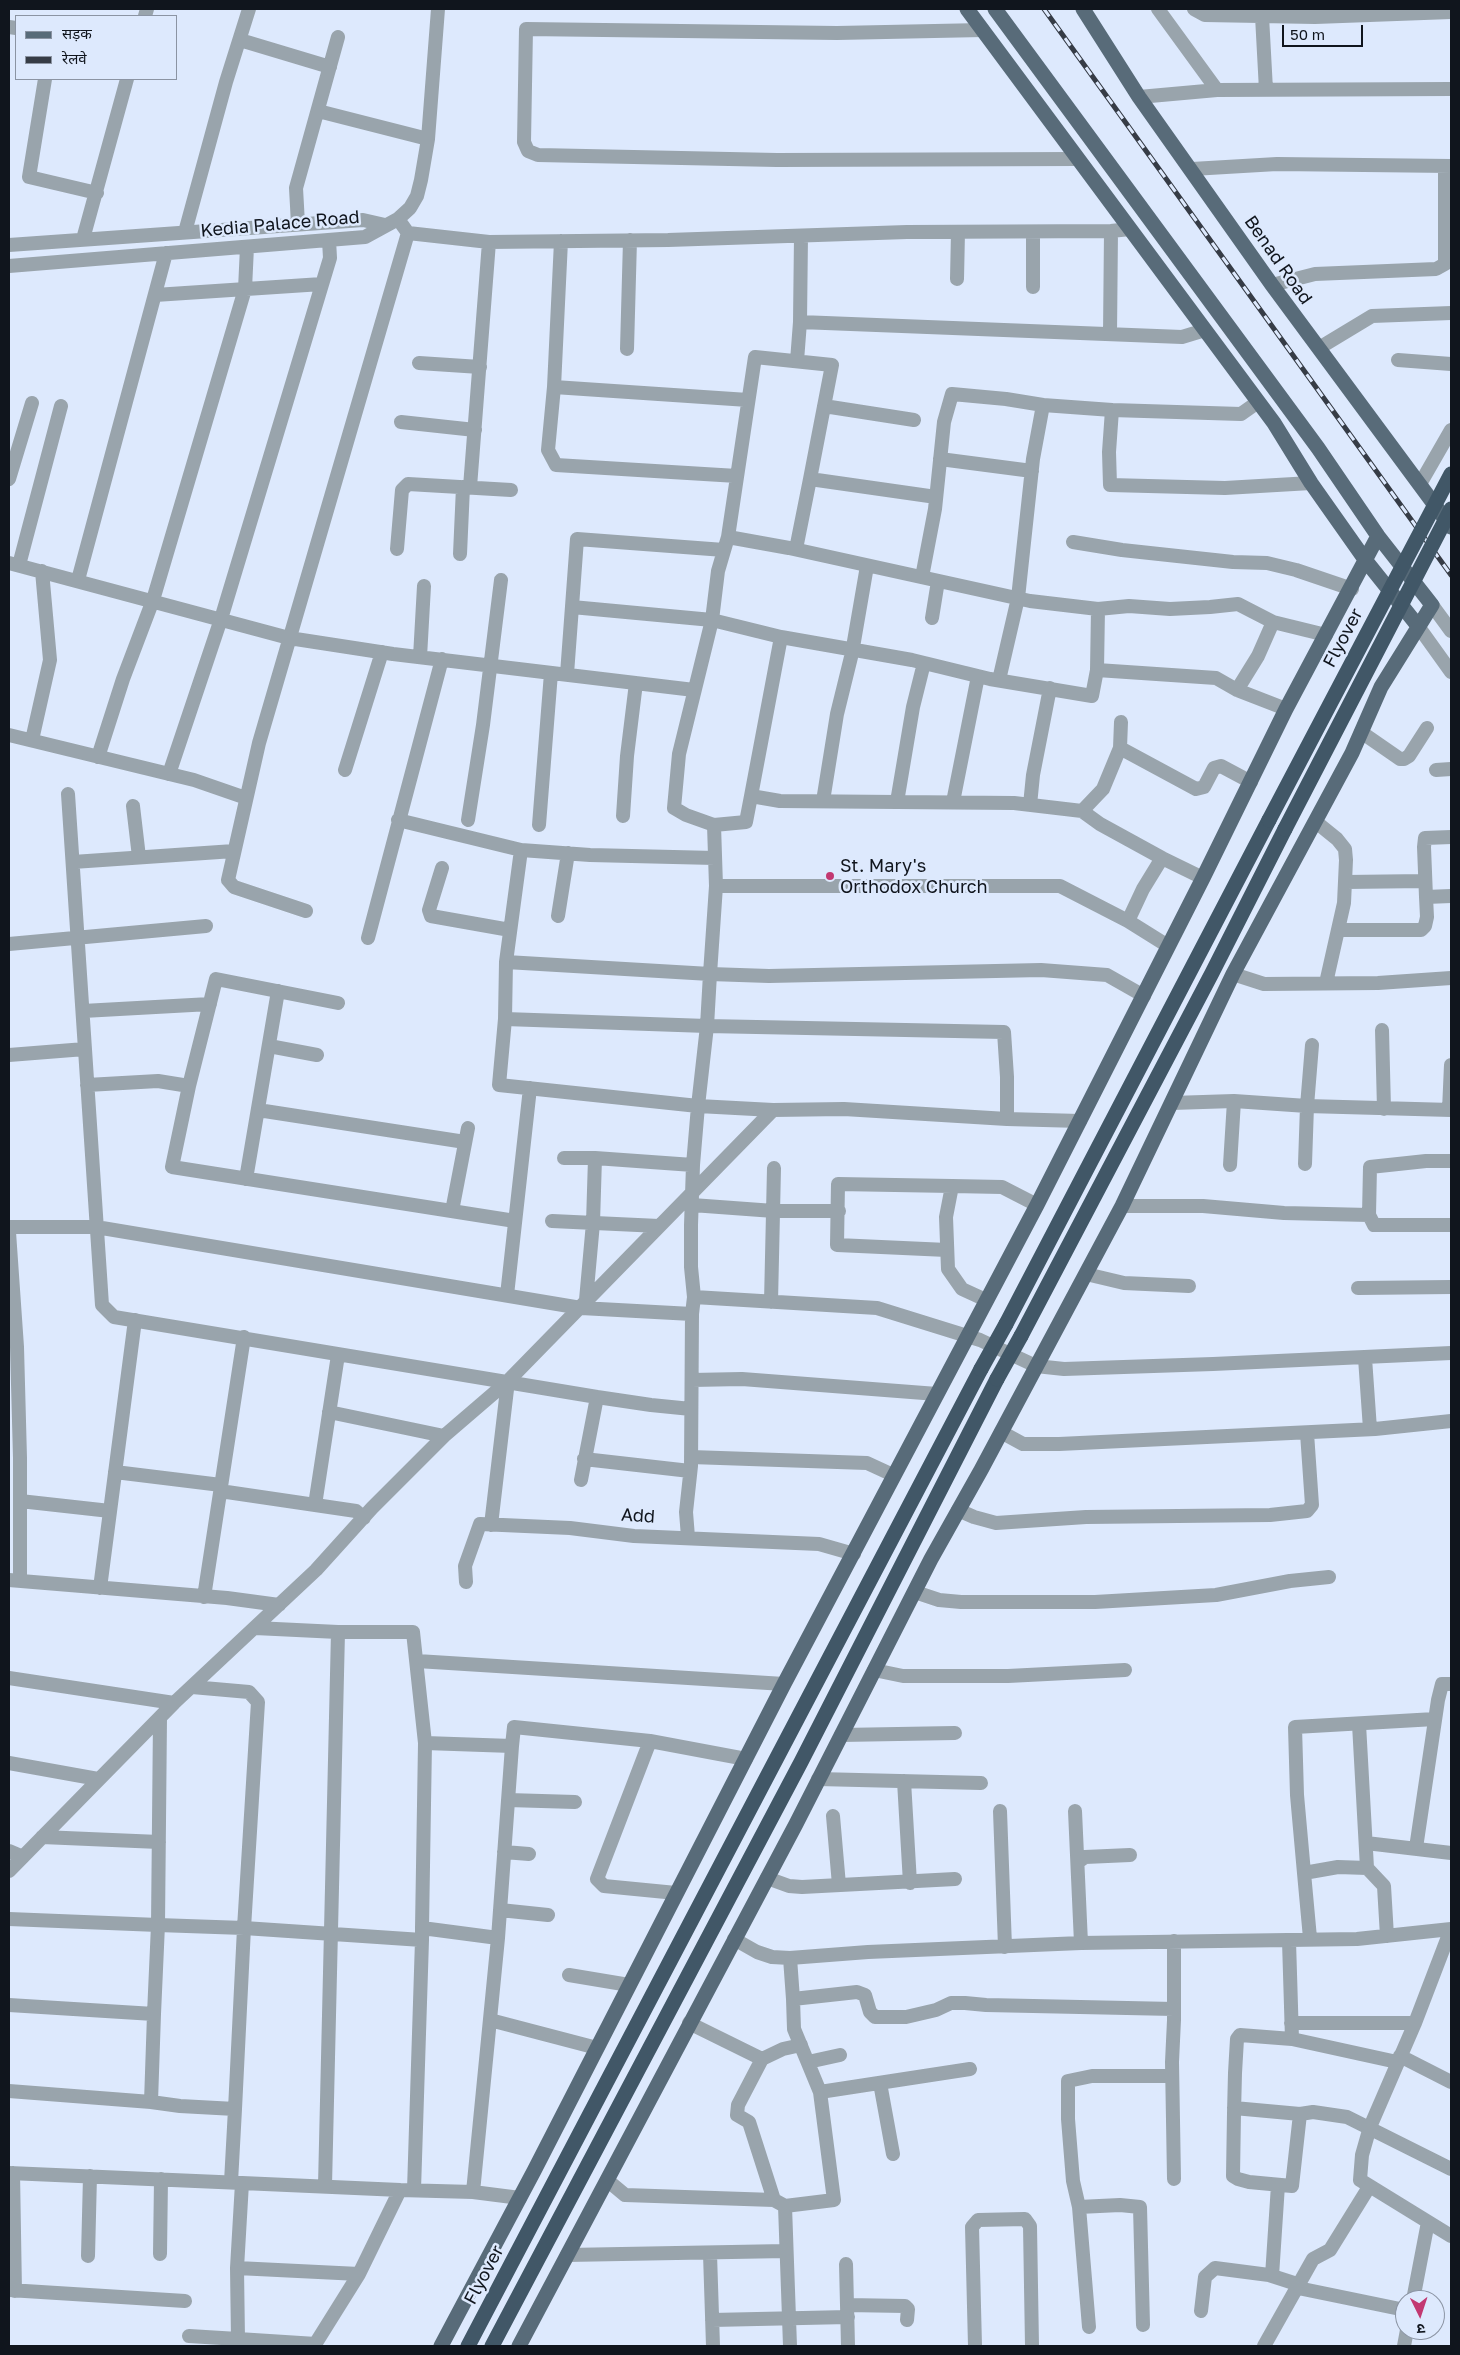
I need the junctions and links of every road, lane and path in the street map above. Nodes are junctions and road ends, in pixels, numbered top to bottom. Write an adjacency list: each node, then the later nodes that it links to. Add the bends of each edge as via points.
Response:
1 (249, 9): 13 (street)
2 (438, 9): 22 (street)
3 (967, 9): 11 (main road)
4 (995, 9): 90 (main road, via 1318,448)
5 (1083, 9): 20 (main road, Benad Road)
6 (1158, 9): 18 (street)
7 (1194, 9): 10 (street, via 1206,15)
8 (1379, 12): 9 (street); 10 (street)
9 (1451, 12)
10 (1262, 16): 19 (street)
11 (983, 30): 23 (main road); 23 (street, via 837,34 526,29 524,142 528,151 538,155 777,160)
12 (338, 38): 14 (street)
13 (240, 40): 14 (street); 33 (street)
14 (330, 66): 21 (street)
15 (45, 80): 26 (street, via 29,177)
16 (127, 80): 26 (street)
17 (1451, 89): 19 (street)
18 (1218, 90): 19 (street); 20 (street)
19 (1266, 90)
20 (1139, 98): 25 (main road, Benad Road)
21 (318, 111): 22 (street); 28 (street, via 296,188)
22 (428, 139): 27 (street, via 417,196)
23 (1077, 159): 30 (main road)
24 (1448, 166): 25 (street, via 1277,164); 31 (street)
25 (1192, 169): 49 (main road, Benad Road)
26 (97, 193): 38 (street)
27 (398, 219): 29 (street); 36 (street)
28 (298, 224): 29 (street, Kedia Palace Road, via 364,220); 33 (street, Kedia Palace Road)
29 (384, 226): 39 (street, Kedia Palace Road, via 366,237)
30 (1130, 229): 32 (street); 55 (main road)
31 (1448, 229): 49 (street, via 1445,264 1436,269 1315,274)
32 (1111, 231): 35 (street); 56 (street)
33 (185, 232): 38 (street, Kedia Palace Road)
34 (958, 232): 35 (street); 37 (street); 47 (street)
35 (1034, 232): 50 (street)
36 (408, 233): 42 (street); 119 (street)
37 (801, 236): 40 (street); 54 (street)
38 (83, 240): 43 (street, Kedia Palace Road)
39 (329, 240): 44 (street, Kedia Palace Road); 48 (street, via 330,258)
40 (630, 240): 41 (street); 58 (street)
41 (561, 241): 42 (street); 64 (street)
42 (489, 242): 63 (street)
43 (9, 245)
44 (247, 247): 45 (street, Kedia Palace Road); 51 (street)
45 (166, 253): 46 (street, Kedia Palace Road); 52 (street)
46 (9, 266)
47 (958, 279)
48 (322, 284): 51 (street); 112 (street)
49 (1272, 285): 57 (main road, Benad Road)
50 (1033, 287)
51 (244, 289): 52 (street); 107 (street)
52 (155, 295): 101 (street)
53 (1451, 314): 57 (street, via 1372,316)
54 (800, 322): 56 (street); 59 (street)
55 (1205, 330): 56 (street, via 1182,337); 66 (main road)
56 (1110, 334)
57 (1319, 348): 83 (main road, Benad Road)
58 (627, 349)
59 (797, 360): 65 (street, via 755,357); 70 (street, via 832,365)
60 (1398, 360): 62 (street)
61 (419, 363): 63 (street)
62 (1451, 364)
63 (480, 367): 74 (street)
64 (554, 386): 65 (street); 79 (street, via 548,450 556,465)
65 (748, 400): 79 (street)
66 (1258, 402): 71 (street, via 1241,414); 82 (main road)
67 (32, 403): 80 (street)
68 (1043, 405): 71 (street); 76 (street, via 952,394 944,422); 77 (street)
69 (61, 406): 97 (street)
70 (824, 406): 72 (street); 81 (street)
71 (1112, 410): 82 (street, via 1108,452 1110,485 1225,488)
72 (914, 420)
73 (401, 422): 74 (street)
74 (475, 430): 84 (street)
75 (1451, 430): 83 (street)
76 (940, 458): 77 (street); 87 (street)
77 (1032, 471): 106 (street)
78 (1451, 474): 435 (highway, Flyover, bridge)
79 (737, 476): 92 (street)
80 (9, 479)
81 (810, 479): 87 (street); 94 (street)
82 (1311, 483): 96 (main road)
83 (1420, 484): 86 (main road); 89 (main road, Benad Road)
84 (467, 487): 85 (street); 93 (street, via 408,484 402,490); 95 (street)
85 (511, 490)
86 (1451, 490)
87 (936, 497): 100 (street)
88 (1451, 509): 436 (highway, Flyover, bridge, via 801,1762)
89 (1451, 527)
90 (1378, 536): 96 (main road); 108 (main road)
91 (1073, 542): 105 (street, via 1130,551 1267,563)
92 (726, 543): 94 (street); 109 (street, via 577,539); 113 (street, via 718,571)
93 (398, 549)
94 (796, 549): 98 (street)
95 (460, 554)
96 (1366, 561): 105 (main road); 115 (main road)
97 (14, 564): 99 (street)
98 (867, 566): 100 (street); 120 (street)
99 (42, 571): 101 (street); 141 (street, via 50,660)
100 (922, 578): 103 (street)
101 (78, 580): 107 (street)
102 (501, 580): 125 (street)
103 (938, 581): 106 (street); 111 (street)
104 (424, 586): 122 (street)
105 (1352, 589): 117 (main road)
106 (1018, 598): 110 (street); 131 (street)
107 (153, 600): 112 (street); 143 (street)
108 (1432, 605): 115 (main road); 116 (street)
109 (572, 607): 113 (street); 129 (street)
110 (1098, 609): 114 (street, via 1129,606 1170,609 1238,604); 126 (street)
111 (932, 618)
112 (221, 619): 119 (street); 147 (street)
113 (712, 620): 118 (street); 134 (street)
114 (1273, 622): 117 (street); 135 (street, via 1258,656)
115 (1418, 626): 128 (street); 139 (main road, via 1381,688)
116 (1451, 631)
117 (1326, 635): 136 (main road)
118 (781, 637): 120 (street); 150 (street)
119 (289, 638): 121 (street); 151 (street)
120 (852, 650): 124 (street); 152 (street, via 837,714)
121 (382, 652): 122 (street); 145 (street)
122 (420, 657): 123 (street)
123 (442, 659): 125 (street); 159 (street)
124 (924, 663): 130 (street); 153 (street, via 912,707)
125 (491, 665): 127 (street); 160 (street)
126 (1097, 670): 133 (street, via 1092,696); 135 (street, via 1216,678)
127 (551, 672): 129 (street); 162 (street)
128 (1451, 672)
129 (567, 674): 132 (street)
130 (978, 676): 131 (street); 154 (street)
131 (999, 680): 133 (street)
132 (636, 683): 134 (street); 158 (street)
133 (1050, 688): 155 (street)
134 (694, 690): 163 (street, via 679,754 674,808)
135 (1237, 690): 136 (street)
136 (1286, 709): 148 (main road)
137 (1121, 722): 142 (street)
138 (1427, 728): 139 (street, via 1404,759)
139 (1361, 732): 161 (main road)
140 (9, 734): 141 (street)
141 (32, 740): 143 (street)
142 (1120, 748): 148 (street, via 1196,789 1204,787 1214,768 1221,766); 157 (street, via 1104,789)
143 (98, 757): 147 (street)
144 (1451, 769): 146 (street)
145 (345, 770)
146 (1436, 770)
147 (169, 774): 151 (street)
148 (1251, 782): 173 (main road)
149 (68, 794): 171 (street)
150 (751, 796): 152 (street, via 780,801); 163 (street, via 746,822)
151 (246, 798): 166 (street)
152 (823, 801): 153 (street)
153 (897, 802): 154 (street)
154 (953, 802): 155 (street)
155 (1030, 804): 157 (street)
156 (133, 806): 168 (street)
157 (1082, 810): 170 (street, via 1100,824)
158 (623, 816)
159 (398, 820): 165 (street); 186 (street)
160 (468, 820)
161 (1316, 822): 175 (street, via 1338,839 1345,849); 191 (main road)
162 (539, 825)
163 (714, 825): 169 (street)
164 (1451, 837): 174 (street, via 1426,838)
165 (521, 850): 167 (street); 183 (street)
166 (234, 851): 168 (street); 179 (street, via 228,880 234,888)
167 (568, 853): 169 (street); 180 (street)
168 (139, 857): 171 (street)
169 (715, 858): 176 (street)
170 (1162, 858): 173 (street); 181 (street)
171 (73, 862): 185 (street)
172 (442, 868): 183 (street, via 430,916)
173 (1203, 878): 188 (main road)
174 (1424, 881): 175 (street); 178 (street)
175 (1346, 882): 184 (street)
176 (716, 886): 181 (street, via 1060,886); 190 (street)
177 (1451, 896): 178 (street)
178 (1426, 897): 184 (street, via 1427,917 1421,930)
179 (306, 911)
180 (558, 916)
181 (1128, 921): 188 (street)
182 (206, 926): 185 (street)
183 (510, 930): 189 (street)
184 (1339, 930): 193 (street)
185 (78, 937): 187 (street); 198 (street)
186 (368, 938)
187 (9, 944)
188 (1168, 946): 195 (main road)
189 (506, 962): 190 (street); 199 (street)
190 (710, 974): 195 (street, via 769,976 1041,970 1107,975); 200 (street)
191 (1233, 974): 193 (street, via 1264,984); 212 (main road)
192 (1451, 978): 193 (street)
193 (1326, 983)
194 (278, 991): 196 (street); 197 (street, via 216,979); 203 (street)
195 (1144, 996): 220 (main road)
196 (338, 1003)
197 (210, 1004): 198 (street); 209 (street)
198 (82, 1012): 204 (street)
199 (505, 1018): 200 (street); 210 (street, via 499,1085)
200 (707, 1026): 213 (street); 219 (street, via 1004,1032)
201 (1382, 1030): 215 (street)
202 (1312, 1045): 214 (street)
203 (268, 1046): 206 (street); 216 (street)
204 (85, 1049): 205 (street); 208 (street)
205 (9, 1055)
206 (317, 1055)
207 (1451, 1065): 218 (street)
208 (87, 1086): 209 (street, via 158,1080); 245 (street)
209 (188, 1086): 230 (street, via 172,1167)
210 (530, 1088): 213 (street); 240 (street)
211 (1234, 1100): 212 (street); 214 (street); 228 (street)
212 (1172, 1103): 234 (main road)
213 (698, 1106): 217 (street); 226 (street)
214 (1307, 1106): 215 (street); 227 (street)
215 (1384, 1109): 218 (street)
216 (258, 1110): 222 (street); 230 (street)
217 (773, 1110): 219 (street, via 844,1109); 232 (street)
218 (1450, 1110)
219 (1008, 1119): 220 (street)
220 (1080, 1121): 233 (main road)
221 (468, 1128): 222 (street)
222 (465, 1142): 237 (street)
223 (564, 1158): 224 (street)
224 (594, 1158): 226 (street); 241 (street)
225 (1451, 1161): 238 (street, via 1370,1168)
226 (693, 1164): 232 (street)
227 (1305, 1164)
228 (1230, 1165)
229 (774, 1168): 235 (street)
230 (246, 1179): 237 (street)
231 (952, 1186): 233 (street, via 1002,1187); 236 (street, via 838,1184); 247 (street, via 946,1217)
232 (692, 1200): 235 (street); 243 (street); 253 (street)
233 (1037, 1205): 254 (main road)
234 (1122, 1206): 238 (street, via 1203,1206 1284,1213); 248 (main road)
235 (774, 1211): 236 (street); 255 (street)
236 (839, 1211): 247 (street, via 837,1245)
237 (452, 1212): 240 (street)
238 (1369, 1215): 242 (street, via 1374,1225)
239 (552, 1220): 241 (street)
240 (515, 1221): 252 (street)
241 (593, 1223): 243 (street); 256 (street)
242 (1451, 1225)
243 (659, 1226): 256 (street)
244 (9, 1227): 245 (street)
245 (96, 1227): 252 (street); 258 (street, via 102,1305 114,1317)
246 (9, 1232): 261 (street)
247 (947, 1250): 254 (street, via 948,1269 962,1289)
248 (1086, 1274): 249 (street, via 1124,1283); 265 (main road)
249 (1189, 1286)
250 (1451, 1287): 251 (street)
251 (1358, 1288)
252 (507, 1295): 256 (street)
253 (694, 1297): 255 (street); 257 (street)
254 (986, 1300): 259 (main road)
255 (771, 1302): 259 (street, via 877,1308)
256 (584, 1304): 257 (street); 267 (street)
257 (692, 1314): 266 (street)
258 (135, 1320): 260 (street); 279 (street)
259 (968, 1336): 265 (street); 268 (main road)
260 (244, 1337): 263 (street); 282 (street)
261 (13, 1348): 283 (street)
262 (1451, 1353): 264 (street)
263 (338, 1354): 267 (street); 271 (street)
264 (1365, 1358): 265 (street, via 1064,1369); 273 (street)
265 (1036, 1366): 274 (main road)
266 (692, 1380): 268 (street, via 742,1379); 270 (street)
267 (508, 1381): 269 (street); 276 (street); 288 (street)
268 (937, 1394): 280 (main road)
269 (597, 1397): 270 (street); 277 (street)
270 (691, 1409): 278 (street)
271 (329, 1412): 276 (street); 284 (street)
272 (1451, 1421): 273 (street)
273 (1370, 1429): 275 (street)
274 (1001, 1432): 275 (street, via 1023,1444); 285 (main road)
275 (1306, 1433): 285 (street, via 1312,1505 1307,1511 1270,1515 1086,1517 996,1523)
276 (444, 1436): 287 (street)
277 (584, 1459): 278 (street); 281 (street)
278 (691, 1464): 280 (street, via 867,1463); 289 (street, via 686,1512)
279 (115, 1472): 282 (street); 286 (street)
280 (893, 1475): 290 (main road)
281 (580, 1480)
282 (221, 1488): 284 (street); 296 (street)
283 (20, 1501): 286 (street); 292 (street)
284 (315, 1505): 287 (street, via 356,1511)
285 (958, 1510): 295 (main road)
286 (110, 1511): 294 (street)
287 (364, 1518): 297 (street)
288 (491, 1525): 289 (street, Add); 293 (street, via 480,1524 476,1532 465,1566)
289 (688, 1538): 290 (street, Add, via 819,1544)
290 (854, 1554): 304 (main road)
291 (1329, 1577): 295 (street, via 1290,1581 1216,1596 1095,1602 961,1602 939,1600)
292 (14, 1581): 294 (street)
293 (466, 1582)
294 (100, 1588): 296 (street)
295 (915, 1592): 301 (main road)
296 (204, 1597): 297 (street)
297 (279, 1605): 298 (street)
298 (255, 1628): 299 (street); 306 (street)
299 (338, 1632): 300 (street, via 413,1632); 352 (street)
300 (417, 1661): 304 (street); 314 (street)
301 (874, 1670): 302 (street, via 902,1676 1008,1676); 312 (main road)
302 (1125, 1670)
303 (9, 1678): 307 (street)
304 (784, 1684): 316 (main road)
305 (1451, 1684): 309 (street, via 1442,1684)
306 (192, 1686): 307 (street); 350 (street, via 249,1692 258,1702)
307 (174, 1704): 308 (street)
308 (160, 1718): 318 (street); 328 (street)
309 (1434, 1719): 310 (street); 330 (street)
310 (1359, 1724): 329 (street); 340 (street, via 1295,1727)
311 (955, 1733): 312 (street)
312 (841, 1736): 319 (main road)
313 (650, 1741): 315 (street, via 514,1727); 316 (street); 345 (street, via 597,1879 604,1886)
314 (425, 1743): 315 (street); 353 (street)
315 (512, 1746): 322 (street)
316 (746, 1759): 345 (main road)
317 (9, 1763): 318 (street)
318 (98, 1779): 327 (street)
319 (818, 1779): 320 (street); 341 (main road)
320 (904, 1781): 321 (street); 343 (street)
321 (980, 1783)
322 (508, 1800): 323 (street); 332 (street)
323 (575, 1802)
324 (1000, 1811): 361 (street)
325 (1075, 1812): 337 (street)
326 (833, 1816): 344 (street)
327 (42, 1837): 328 (street); 336 (street)
328 (159, 1842): 349 (street)
329 (1366, 1843): 330 (street); 338 (street)
330 (1416, 1848): 333 (street)
331 (9, 1851): 336 (street)
332 (504, 1852): 334 (street); 346 (street)
333 (1451, 1853)
334 (529, 1854)
335 (1130, 1855): 337 (street, via 1085,1857)
336 (23, 1857): 339 (street)
337 (1078, 1862): 360 (street)
338 (1367, 1868): 340 (street, via 1338,1867); 354 (street, via 1384,1886)
339 (9, 1871)
340 (1304, 1873): 356 (street)
341 (767, 1878): 344 (street, via 789,1886); 357 (main road)
342 (955, 1879): 343 (street)
343 (910, 1883): 344 (street)
344 (838, 1885)
345 (676, 1893): 364 (main road)
346 (500, 1910): 347 (street); 355 (street)
347 (548, 1915)
348 (9, 1920): 349 (street)
349 (158, 1925): 350 (street); 368 (street)
350 (244, 1928): 352 (street); 388 (street)
351 (1451, 1929): 354 (street); 370 (street)
352 (332, 1933): 353 (street); 400 (street)
353 (422, 1934): 355 (street); 403 (street)
354 (1388, 1936): 356 (street)
355 (498, 1938): 369 (street)
356 (1310, 1938): 359 (street)
357 (734, 1939): 362 (street, via 757,1952); 371 (main road)
358 (1174, 1941): 359 (street); 360 (street); 367 (street)
359 (1289, 1941): 372 (street)
360 (1081, 1943): 361 (street)
361 (1005, 1947): 362 (street)
362 (790, 1958): 365 (street)
363 (569, 1975): 364 (street)
364 (629, 1985): 375 (main road)
365 (793, 1999): 367 (street, via 857,1992 865,1995 870,2012 876,2017 906,2017 951,2003); 374 (street, via 794,2029)
366 (9, 2005): 368 (street)
367 (1174, 2008): 381 (street)
368 (154, 2014): 386 (street)
369 (490, 2020): 375 (street); 404 (street)
370 (1415, 2022): 372 (street); 378 (street)
371 (689, 2023): 377 (street); 397 (main road)
372 (1291, 2023): 373 (street)
373 (1292, 2039): 378 (street); 387 (street, via 1240,2035)
374 (801, 2046): 377 (street, via 783,2049); 379 (street)
375 (597, 2048): 405 (main road)
376 (840, 2055): 379 (street)
377 (762, 2059): 406 (street, via 738,2104 737,2115 749,2122)
378 (1399, 2059): 382 (street); 390 (street)
379 (808, 2062): 385 (street)
380 (970, 2069): 383 (street)
381 (1172, 2076): 396 (street); 407 (street, via 1092,2076 1068,2081 1068,2119)
382 (1451, 2082)
383 (880, 2083): 385 (street); 391 (street)
384 (9, 2090): 386 (street)
385 (820, 2092): 406 (street, via 834,2200)
386 (151, 2102): 388 (street)
387 (1234, 2108): 389 (street); 399 (street, via 1233,2176 1249,2182)
388 (235, 2109): 398 (street)
389 (1300, 2114): 390 (street, via 1313,2112 1347,2117); 399 (street, via 1292,2186)
390 (1370, 2127): 392 (street); 401 (street, via 1362,2155 1360,2180)
391 (894, 2154)
392 (1451, 2168)
393 (11, 2173): 394 (street); 420 (street)
394 (90, 2176): 395 (street); 414 (street)
395 (161, 2179): 398 (street); 411 (street)
396 (1174, 2179)
397 (607, 2180): 406 (street, via 625,2195); 413 (main road)
398 (237, 2183): 400 (street); 416 (street)
399 (1278, 2185): 418 (street)
400 (326, 2186): 402 (street)
401 (1369, 2187): 408 (street); 419 (street, via 1330,2250 1313,2259)
402 (400, 2190): 403 (street); 417 (street)
403 (414, 2190): 404 (street)
404 (473, 2192): 405 (street)
405 (520, 2198): 434 (main road)
406 (779, 2203): 410 (street)
407 (1079, 2207): 429 (street, via 1140,2207); 430 (street)
408 (1428, 2222): 409 (street); 421 (street)
409 (1451, 2236)
410 (786, 2251): 412 (street); 426 (street)
411 (160, 2254)
412 (710, 2254): 413 (street); 427 (street)
413 (567, 2255): 437 (main road)
414 (88, 2256)
415 (846, 2264): 424 (street)
416 (237, 2268): 417 (street); 432 (street)
417 (359, 2274): 433 (street)
418 (1272, 2276): 419 (street); 425 (street, via 1215,2268 1206,2277)
419 (1299, 2286): 423 (street); 445 (street)
420 (12, 2290): 422 (street)
421 (1415, 2290)
422 (185, 2301)
423 (1395, 2308)
424 (847, 2311): 426 (street); 428 (street, via 905,2306 908,2309); 440 (street)
425 (1200, 2311)
426 (790, 2319): 427 (street); 439 (street)
427 (712, 2320): 438 (street)
428 (907, 2320)
429 (1143, 2325)
430 (1089, 2327)
431 (189, 2336): 432 (street)
432 (238, 2339): 433 (street)
433 (315, 2345)
434 (441, 2346)
435 (468, 2346)
436 (492, 2346)
437 (519, 2346)
438 (713, 2346)
439 (790, 2346)
440 (848, 2346)
441 (975, 2346): 443 (street, via 972,2227 978,2220 1025,2219 1030,2226)
442 (1028, 2346): 443 (street)
443 (1032, 2346): 444 (street)
444 (1038, 2346)
445 (1264, 2346)

